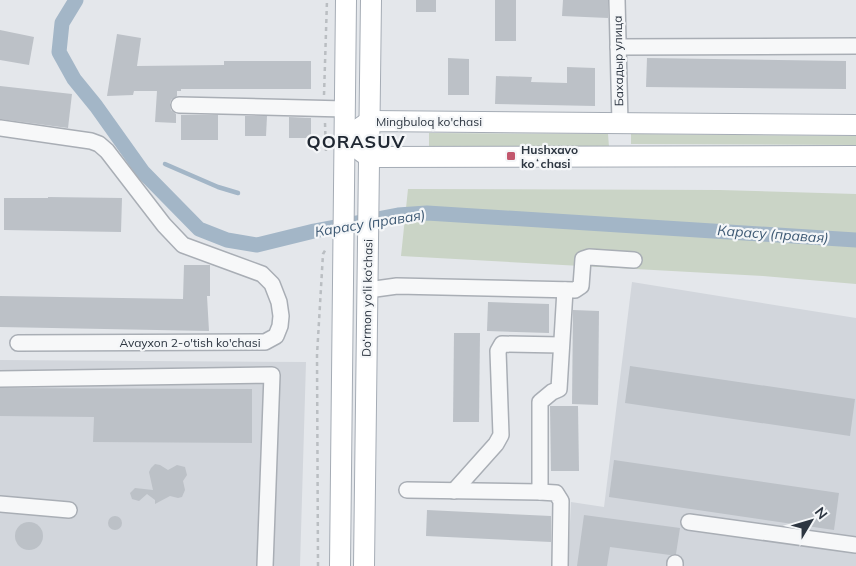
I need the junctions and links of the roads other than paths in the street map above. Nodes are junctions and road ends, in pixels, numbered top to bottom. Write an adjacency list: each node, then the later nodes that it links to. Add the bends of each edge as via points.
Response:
1 (346, 0): 7 (main road, Do‘rmon yo‘li ko‘chasi)
2 (371, 0): 8 (main road, Do‘rmon yo‘li ko‘chasi)
3 (617, 0): 5 (street, Бахадыр улица)
4 (856, 46): 5 (street)
5 (618, 47): 9 (street, Бахадыр улица)
6 (179, 105): 7 (street)
7 (345, 109): 12 (main road, Do‘rmon yo‘li ko‘chasi)
8 (370, 121): 9 (main road, Mingbuloq ko'chasi); 12 (main road, Mingbuloq ko'chasi); 15 (main road, Do‘rmon yo‘li ko‘chasi)
9 (620, 122): 10 (main road, Mingbuloq ko'chasi); 13 (main road)
10 (856, 125)
11 (0, 128): 19 (street, Avayxon 2-o'tish ko'chasi, via 99,144 183,244 262,274 272,284 281,316 276,336 265,342)
12 (345, 139): 15 (main road); 30 (main road, Do‘rmon yo‘li ko‘chasi, via 344,208 337,245)
13 (619, 156): 14 (main road); 15 (main road)
14 (856, 156)
15 (369, 157): 17 (main road, Do‘rmon yo‘li ko‘chasi)
16 (634, 260): 18 (street, via 589,256 582,259 581,286)
17 (368, 290): 18 (street, via 397,286); 31 (main road, Do‘rmon yo‘li ko‘chasi)
18 (565, 290): 20 (street)
19 (18, 343)
20 (561, 345): 23 (street, via 502,344 498,351 501,435); 24 (street, via 558,389 540,402)
21 (0, 379): 29 (street, via 272,375)
22 (407, 490): 23 (street)
23 (454, 491): 24 (street)
24 (540, 492): 32 (street, via 556,494 561,501)
25 (0, 504): 26 (street)
26 (69, 510)
27 (689, 522): 28 (street)
28 (856, 545)
29 (264, 566)
30 (340, 566)
31 (364, 566)
32 (560, 566)

